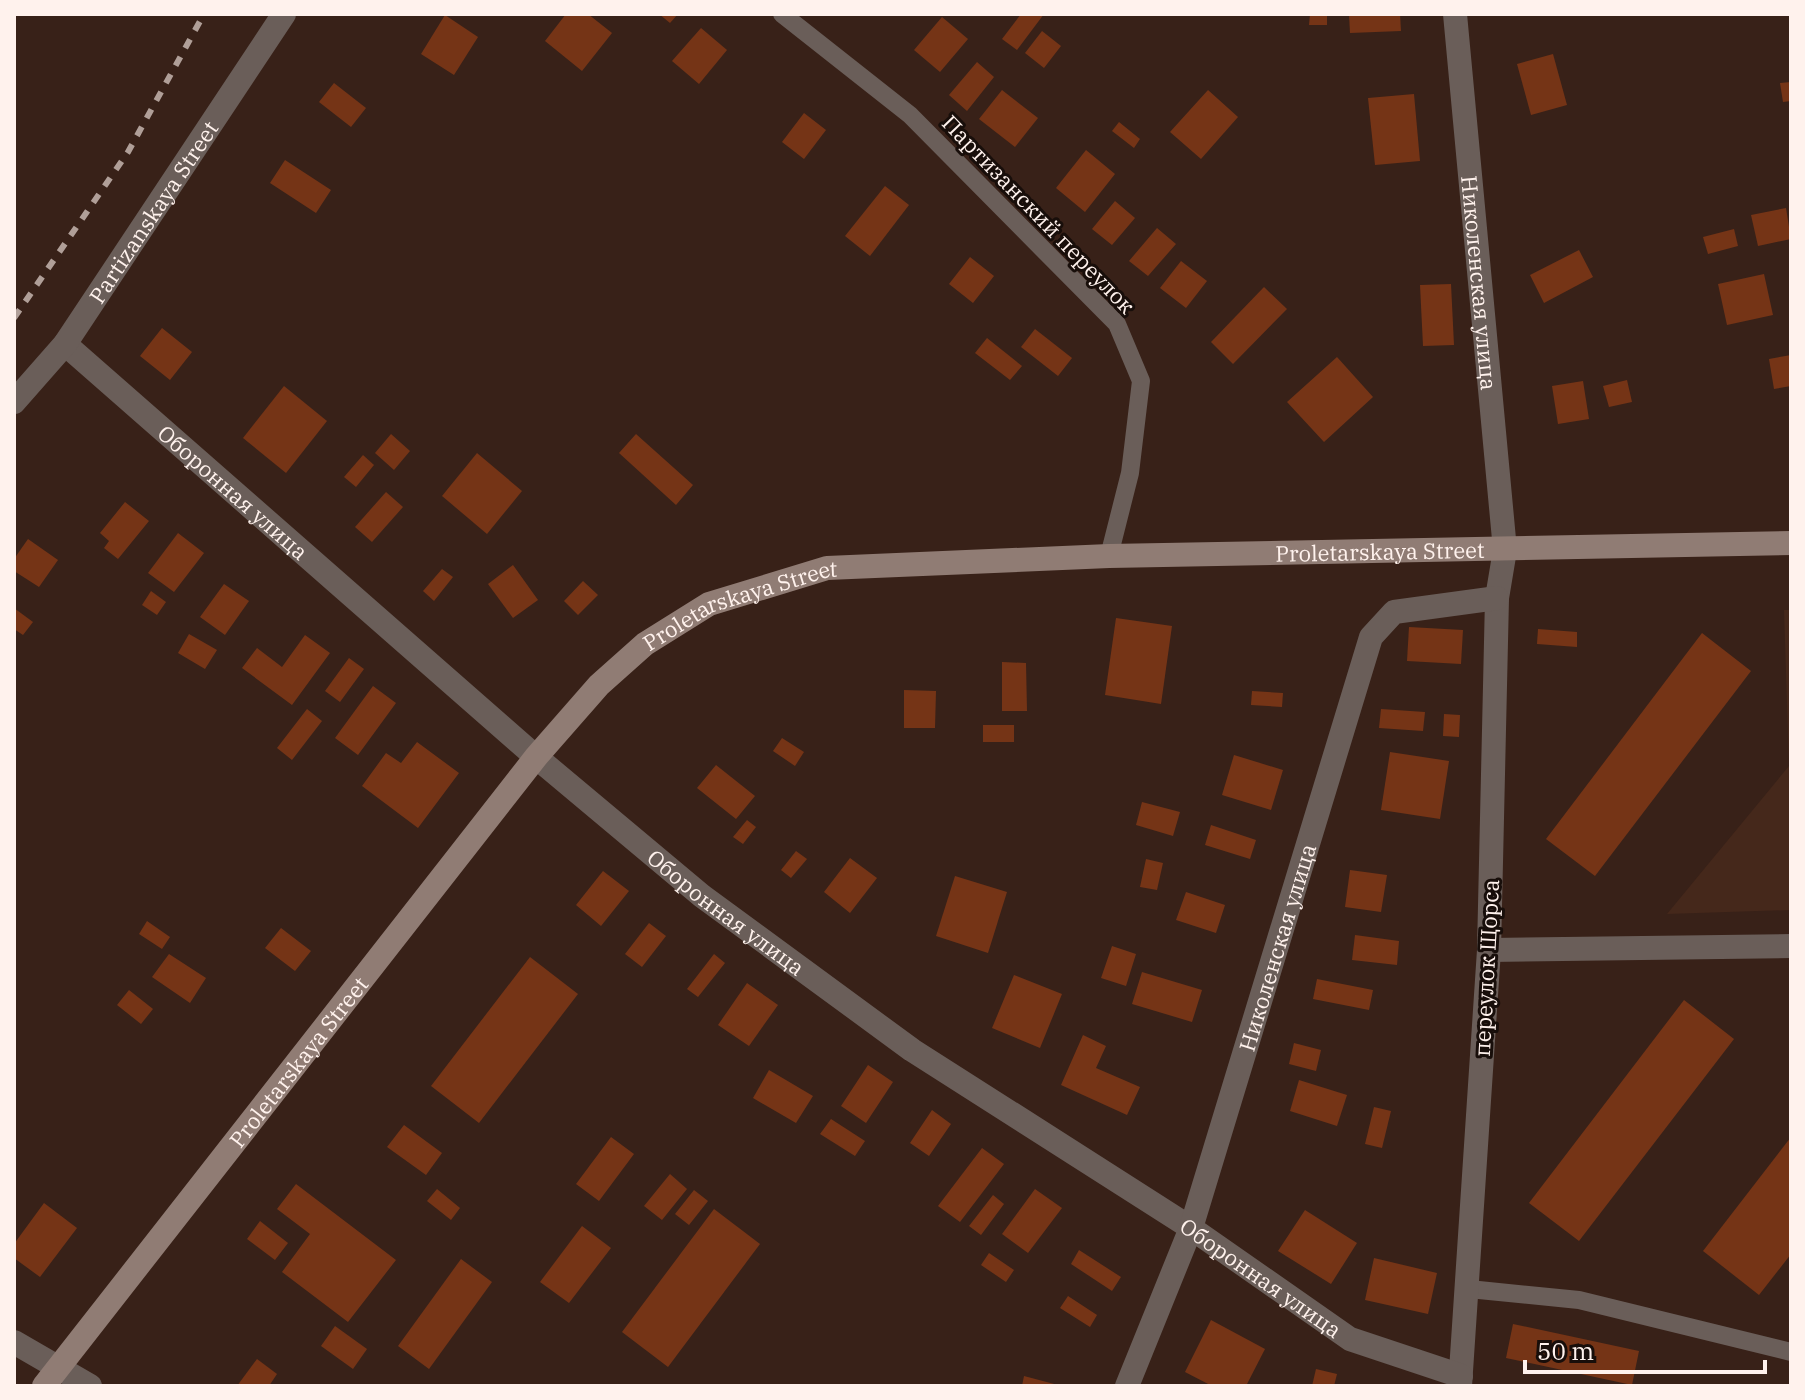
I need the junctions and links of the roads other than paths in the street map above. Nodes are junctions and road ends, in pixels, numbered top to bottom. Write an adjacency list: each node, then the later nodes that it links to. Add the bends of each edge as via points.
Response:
1 (284, 14): 4 (street, Partizanskaya Street)
2 (782, 14): 8 (lane, Партизанский переулок, via 910,115 1117,324 1141,381 1130,473)
3 (1455, 14): 7 (street, Николенская улица)
4 (65, 344): 5 (street, Partizanskaya Street); 10 (street, Оборонная улица)
5 (14, 402)
6 (1791, 543): 7 (street, Proletarskaya Street)
7 (1505, 550): 8 (street, Proletarskaya Street); 9 (street, переулок Щорса)
8 (1109, 556): 10 (street, Proletarskaya Street, via 827,568 709,604 645,644 599,685)
9 (1497, 598): 12 (street, переулок Щорса); 13 (street, Николенская улица, via 1394,612 1371,637)
10 (536, 757): 13 (street, Оборонная улица, via 702,896 912,1050); 17 (street, Proletarskaya Street)
11 (1791, 946): 12 (street)
12 (1489, 950): 14 (street, переулок Щорса)
13 (1191, 1228): 18 (street, Оборонная улица, via 1350,1339); 20 (street, Николенская улица)
14 (1469, 1289): 16 (lane, via 1579,1300); 18 (street, переулок Щорса)
15 (14, 1342): 17 (street)
16 (1791, 1352)
17 (50, 1377): 19 (street)
18 (1460, 1381)
19 (90, 1386)
20 (1127, 1386)

